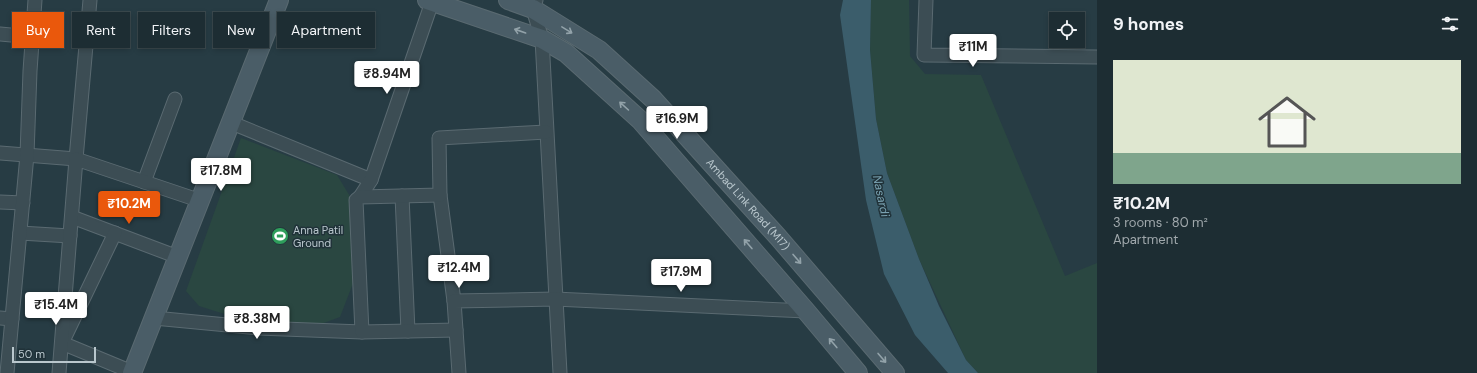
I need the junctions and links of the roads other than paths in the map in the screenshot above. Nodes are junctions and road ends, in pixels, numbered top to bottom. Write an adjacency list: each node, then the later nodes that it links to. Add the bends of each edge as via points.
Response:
1 (35, 0): 8 (street)
2 (90, 0): 19 (street)
3 (279, 0): 15 (main road)
4 (508, 0): 7 (main road, Ambad Link Road (M17))
5 (926, 0): 13 (street, via 924,55)
6 (430, 1): 11 (main road, one-way to 6); 20 (street)
7 (535, 5): 11 (street); 48 (main road, Ambad Link Road (M17), one-way to 48, via 599,50 653,99 778,237)
8 (34, 12)
9 (0, 34): 10 (street)
10 (12, 35)
11 (542, 39): 16 (street); 35 (main road, one-way to 11, via 640,120 566,53)
12 (32, 48): 18 (street)
13 (1097, 57)
14 (175, 100): 21 (street)
15 (232, 123): 20 (street); 25 (main road)
16 (546, 132): 22 (street, via 439,138); 33 (street)
17 (0, 153): 18 (street)
18 (27, 155): 19 (street); 27 (street)
19 (76, 159): 21 (street); 28 (street)
20 (371, 180): 24 (street)
21 (144, 182): 25 (street)
22 (440, 194): 23 (street); 34 (street)
23 (402, 196): 24 (street); 39 (street)
24 (360, 197): 40 (street, via 356,200)
25 (201, 201): 32 (main road)
26 (0, 202): 27 (street)
27 (23, 203): 29 (street)
28 (72, 217): 30 (street); 31 (street)
29 (20, 233): 31 (street); 36 (street)
30 (115, 233): 32 (street); 41 (street)
31 (70, 236): 41 (street)
32 (178, 257): 37 (main road)
33 (555, 300): 34 (street); 35 (street); 46 (street)
34 (454, 301): 38 (street)
35 (806, 311): 47 (main road, one-way to 35)
36 (6, 318): 42 (street)
37 (154, 318): 40 (street, via 258,328); 44 (main road)
38 (456, 330): 39 (street); 45 (street)
39 (408, 331): 40 (street)
40 (362, 332)
41 (62, 343): 43 (street); 44 (street)
42 (7, 373)
43 (59, 373)
44 (132, 373)
45 (459, 373)
46 (560, 373)
47 (858, 373)
48 (895, 373)

